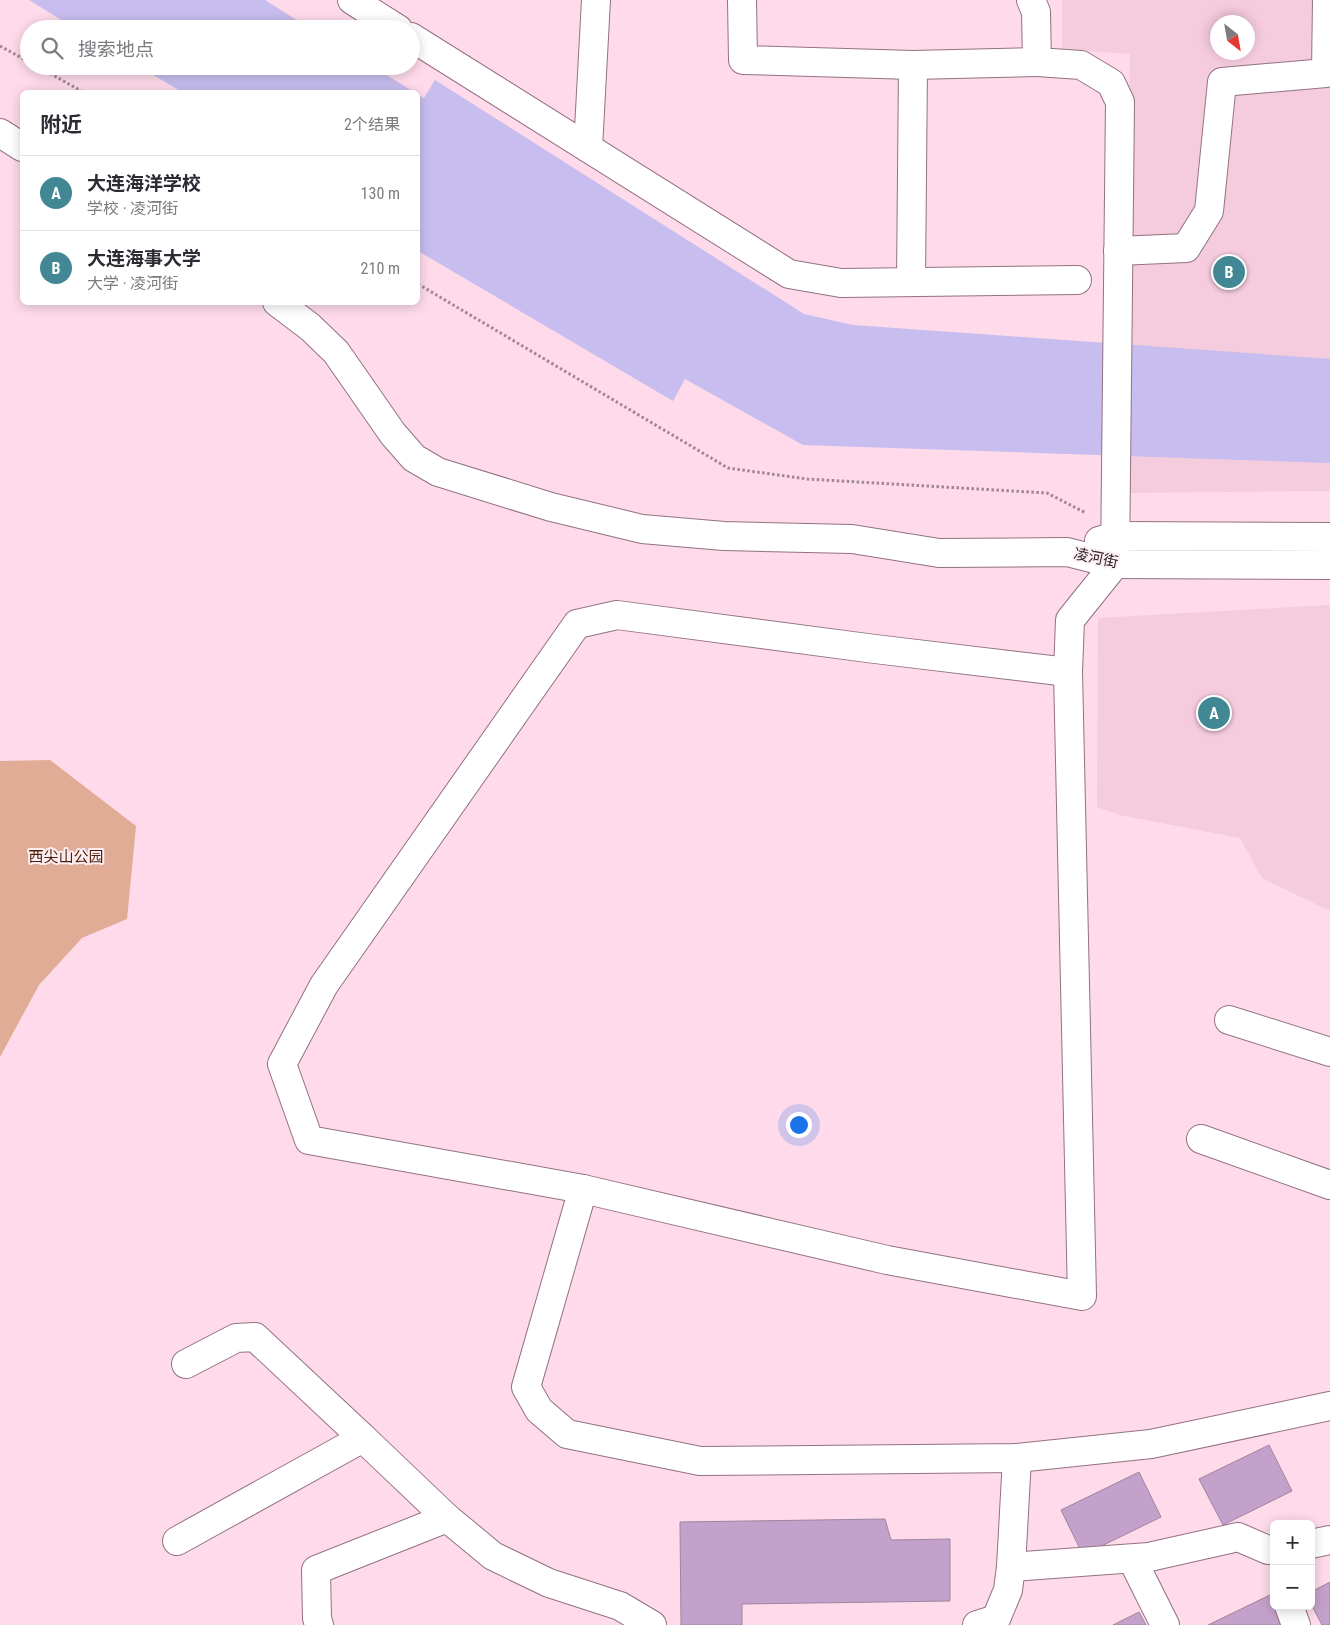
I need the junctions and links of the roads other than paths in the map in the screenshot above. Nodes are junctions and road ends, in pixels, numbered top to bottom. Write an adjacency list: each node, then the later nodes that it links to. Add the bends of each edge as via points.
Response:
1 (352, 0): 6 (street)
2 (596, 0): 12 (street)
3 (742, 0): 9 (street, via 743,60)
4 (1031, 0): 8 (street, via 1036,12)
5 (1327, 0): 13 (street, via 1326,73 1222,82 1209,211 1186,248)
6 (384, 20)
7 (420, 43): 12 (street)
8 (1037, 62): 9 (street); 13 (street, via 1081,65 1111,83 1120,102)
9 (913, 65): 15 (street)
10 (0, 133): 11 (street)
11 (20, 146)
12 (588, 148): 15 (street, via 789,274 840,283)
13 (1118, 251): 17 (street)
14 (1077, 280): 15 (street)
15 (912, 282)
16 (281, 305): 19 (street, via 336,352 393,434 414,458 438,472 551,507 642,528 724,536 852,539 939,553)
17 (1116, 536): 18 (street, 凌河街); 19 (street, 凌河街); 20 (street)
18 (1330, 537)
19 (1066, 552): 20 (street, 凌河街)
20 (1115, 564): 21 (street, 凌河街); 22 (street, via 1070,620)
21 (1330, 565)
22 (1068, 672): 27 (street, via 1082,1296 888,1260); 27 (street, via 616,614 577,624 324,986 282,1064 309,1140)
23 (1229, 1020): 24 (street)
24 (1330, 1052)
25 (1201, 1139): 26 (street)
26 (1330, 1185)
27 (583, 1189): 31 (street, via 526,1387 539,1410 566,1434 700,1461)
28 (186, 1364): 30 (street, via 236,1338 255,1337)
29 (1330, 1406): 31 (street, via 1151,1444)
30 (363, 1438): 32 (street); 34 (street)
31 (1017, 1458): 38 (street)
32 (447, 1518): 41 (street, via 316,1570); 42 (street, via 493,1556 549,1583 620,1606)
33 (1330, 1540): 35 (street)
34 (177, 1542)
35 (1315, 1543)
36 (1270, 1554): 37 (street, via 1238,1537)
37 (1132, 1559): 38 (street); 43 (street)
38 (1011, 1567): 40 (street, via 1008,1590)
39 (1290, 1610): 44 (street)
40 (991, 1623)
41 (319, 1625)
42 (652, 1625)
43 (1165, 1625)
44 (1296, 1625)

